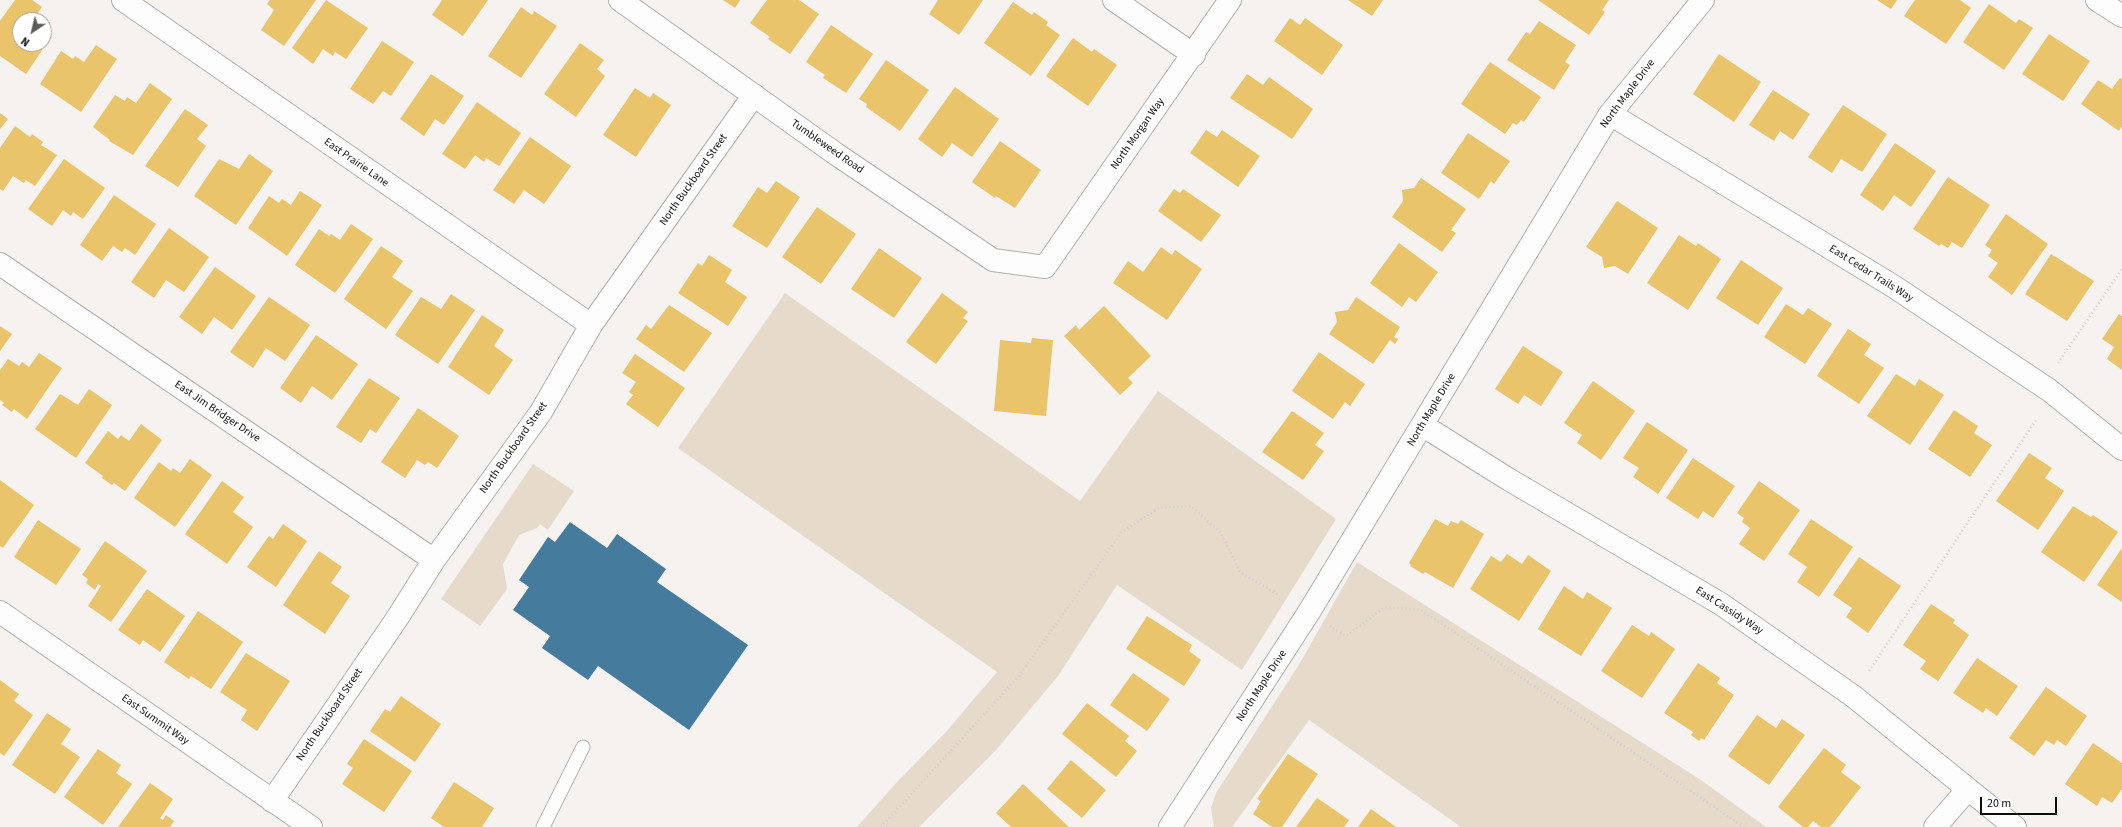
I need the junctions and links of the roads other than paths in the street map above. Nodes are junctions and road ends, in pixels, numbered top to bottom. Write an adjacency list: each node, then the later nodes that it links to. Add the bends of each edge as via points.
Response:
1 (122, 0): 13 (street, East Prairie Lane)
2 (620, 0): 9 (street, Tumbleweed Road)
3 (1114, 0): 8 (street)
4 (1230, 0): 8 (street, North Morgan Way)
5 (1703, 0): 10 (street, North Maple Drive)
6 (2097, 0): 7 (street)
7 (2122, 16)
8 (1194, 55): 12 (street, North Morgan Way)
9 (754, 95): 12 (street, Tumbleweed Road, via 836,154 994,260); 13 (street, North Buckboard Street)
10 (1610, 114): 14 (street, North Maple Drive); 15 (street, East Cedar Trails Way, via 1893,286 2048,390)
11 (0, 264): 16 (street, East Jim Bridger Drive)
12 (1045, 267)
13 (591, 325): 16 (street, North Buckboard Street, via 541,412)
14 (1422, 425): 19 (street, East Cassidy Way, via 1508,479 1721,604 1853,696); 23 (street, North Maple Drive, via 1309,612)
15 (2122, 449)
16 (434, 560): 20 (street, North Buckboard Street)
17 (0, 612): 20 (street, East Summit Way)
18 (583, 747): 22 (lane)
19 (1968, 789): 24 (street); 25 (street, East Cassidy Way)
20 (272, 801): 21 (street, East Summit Way)
21 (311, 827)
22 (542, 827)
23 (1170, 827)
24 (1935, 827)
25 (2015, 827)

